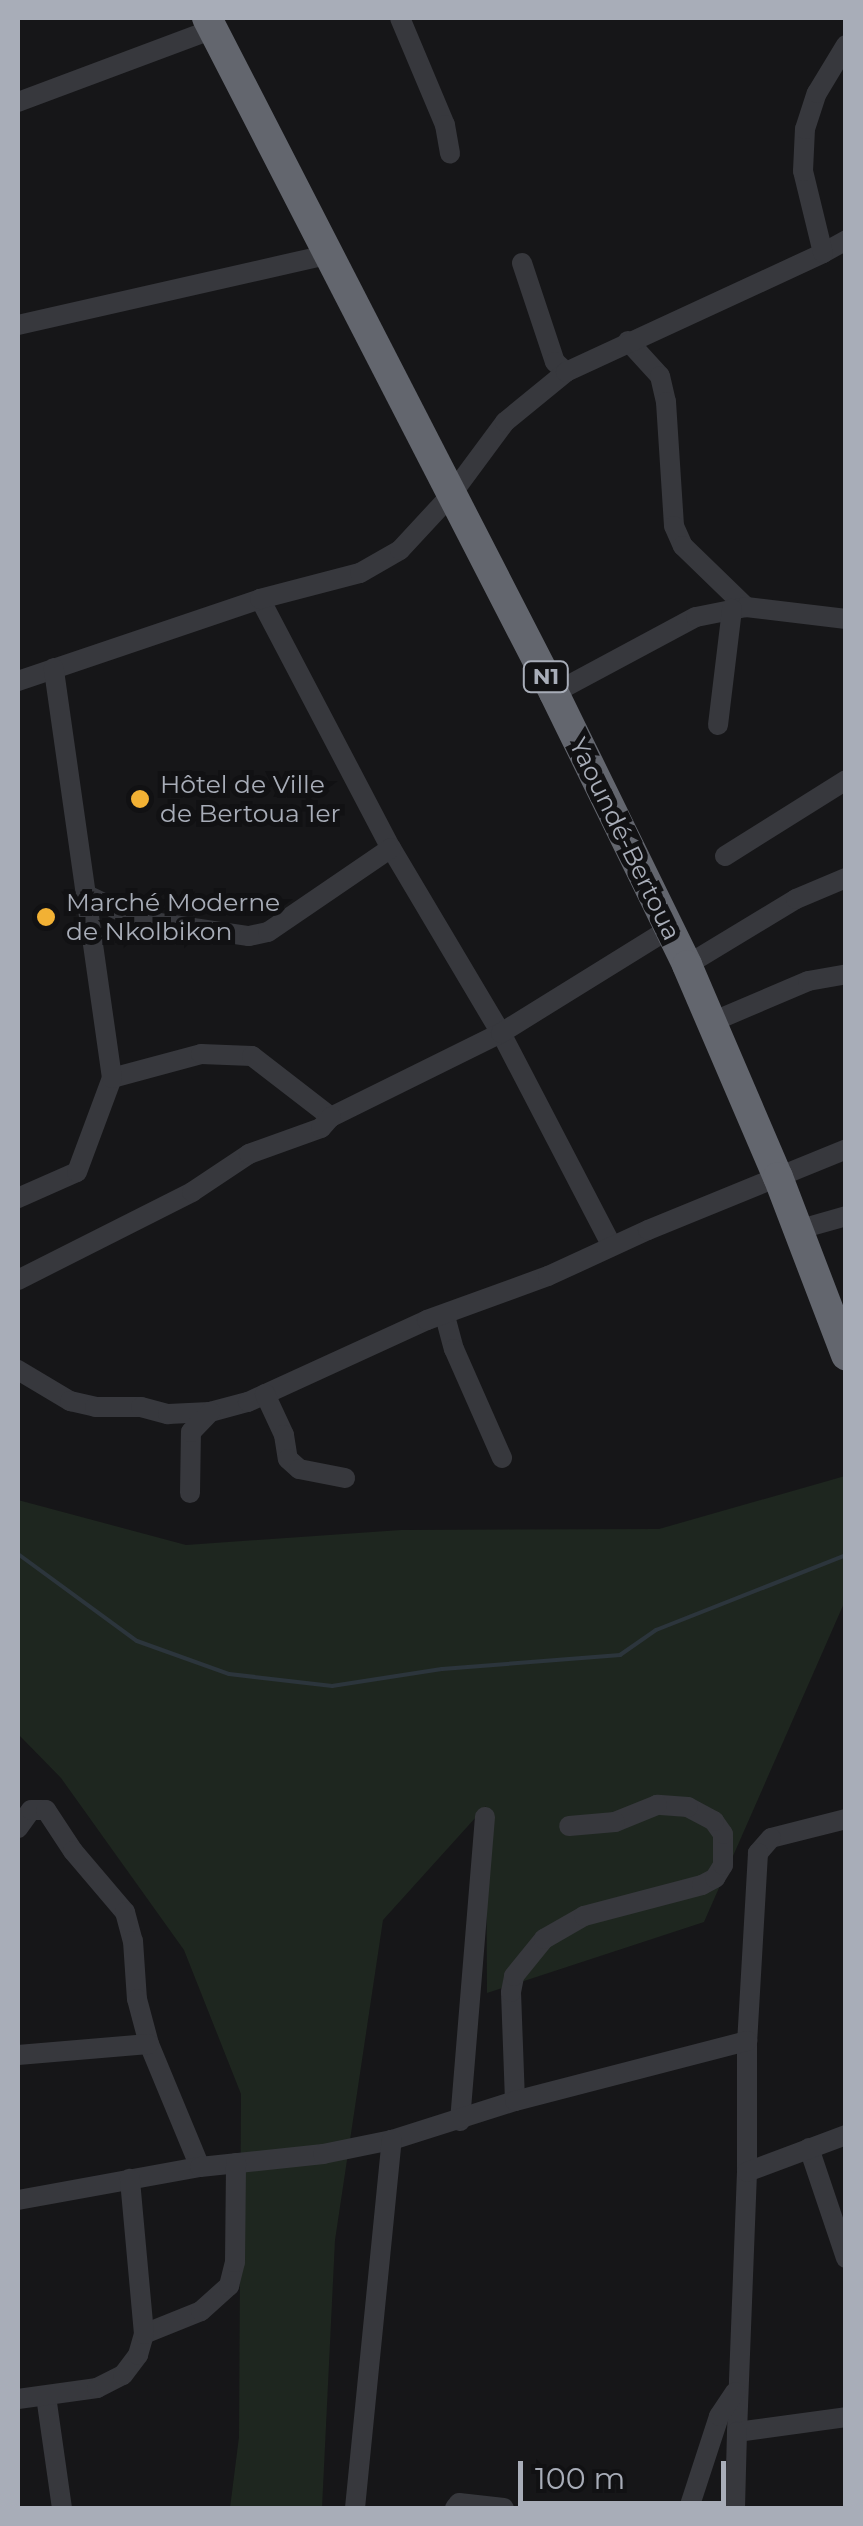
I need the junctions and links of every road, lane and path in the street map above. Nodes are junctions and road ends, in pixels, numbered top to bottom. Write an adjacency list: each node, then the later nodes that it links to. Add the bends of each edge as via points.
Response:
1 (400, 18): 5 (street, via 446,125)
2 (210, 24): 4 (street); 8 (highway, Yaoundé-Bertoua / N1)
3 (846, 46): 7 (street, via 805,128 803,171)
4 (18, 102)
5 (450, 154)
6 (846, 240): 7 (street)
7 (823, 253): 11 (street)
8 (330, 254): 10 (street); 13 (highway, Yaoundé-Bertoua / N1)
9 (522, 263): 12 (street, via 555,362)
10 (18, 326)
11 (628, 342): 12 (street); 15 (street, via 660,376 678,536)
12 (566, 372): 13 (street, via 506,422)
13 (451, 495): 14 (street, via 400,550 360,573); 19 (highway, Yaoundé-Bertoua / N1)
14 (260, 599): 17 (street); 22 (street)
15 (739, 608): 16 (street); 19 (street, via 696,617); 20 (street)
16 (846, 620)
17 (54, 668): 18 (street); 25 (street)
18 (20, 682)
19 (554, 693): 26 (highway, Yaoundé-Bertoua / N1)
20 (718, 724)
21 (846, 780): 23 (street)
22 (391, 848): 25 (street, via 278,925 249,936 139,920); 30 (street)
23 (725, 856)
24 (846, 878): 27 (street, via 796,899)
25 (87, 895): 31 (street)
26 (669, 929): 27 (highway, Yaoundé-Bertoua / N1); 30 (street)
27 (686, 965): 29 (highway, Yaoundé-Bertoua / N1)
28 (846, 974): 29 (street, via 808,982)
29 (712, 1022): 34 (highway, Yaoundé-Bertoua / N1)
30 (501, 1033): 32 (street); 38 (street)
31 (112, 1078): 32 (street, via 202,1054 252,1056); 35 (street, via 77,1172)
32 (331, 1116): 39 (street, via 321,1128 249,1154 192,1192)
33 (846, 1150): 34 (street)
34 (778, 1177): 37 (highway, Yaoundé-Bertoua / N1); 38 (street)
35 (18, 1198)
36 (846, 1216): 37 (street)
37 (797, 1230): 41 (highway, Yaoundé-Bertoua / N1)
38 (612, 1246): 40 (street)
39 (18, 1280)
40 (444, 1316): 43 (street); 45 (street)
41 (846, 1356)
42 (18, 1370): 44 (street, via 95,1408)
43 (265, 1394): 44 (street); 46 (street, via 288,1459 316,1474)
44 (210, 1412): 47 (street, via 191,1432)
45 (502, 1458)
46 (346, 1478)
47 (190, 1493)
48 (485, 1817): 56 (street)
49 (846, 1819): 52 (street, via 771,1838 758,1853)
50 (570, 1826): 55 (street, via 615,1822 657,1805 688,1807 723,1834 723,1865 702,1885 584,1916 544,1939 514,1976 511,1992)
51 (18, 1828): 53 (street, via 31,1810 46,1810 125,1912)
52 (747, 2041): 55 (street); 62 (street)
53 (149, 2044): 54 (street); 61 (street)
54 (18, 2055)
55 (515, 2101): 56 (street)
56 (460, 2122): 58 (street)
57 (846, 2134): 59 (street)
58 (392, 2140): 60 (street); 73 (street)
59 (809, 2148): 62 (street); 65 (street)
60 (236, 2163): 61 (street); 66 (street, via 228,2286 201,2311)
61 (200, 2167): 63 (street)
62 (748, 2172): 67 (street)
63 (130, 2178): 64 (street); 66 (street)
64 (18, 2200)
65 (846, 2258)
66 (144, 2334): 68 (street, via 138,2356 122,2375 97,2388)
67 (736, 2390): 71 (street); 76 (street, via 719,2416)
68 (46, 2396): 69 (street); 72 (street)
69 (18, 2399)
70 (846, 2418): 71 (street)
71 (737, 2432): 77 (street)
72 (62, 2508)
73 (355, 2508)
74 (455, 2508): 75 (street)
75 (504, 2508)
76 (689, 2508)
77 (735, 2508)

